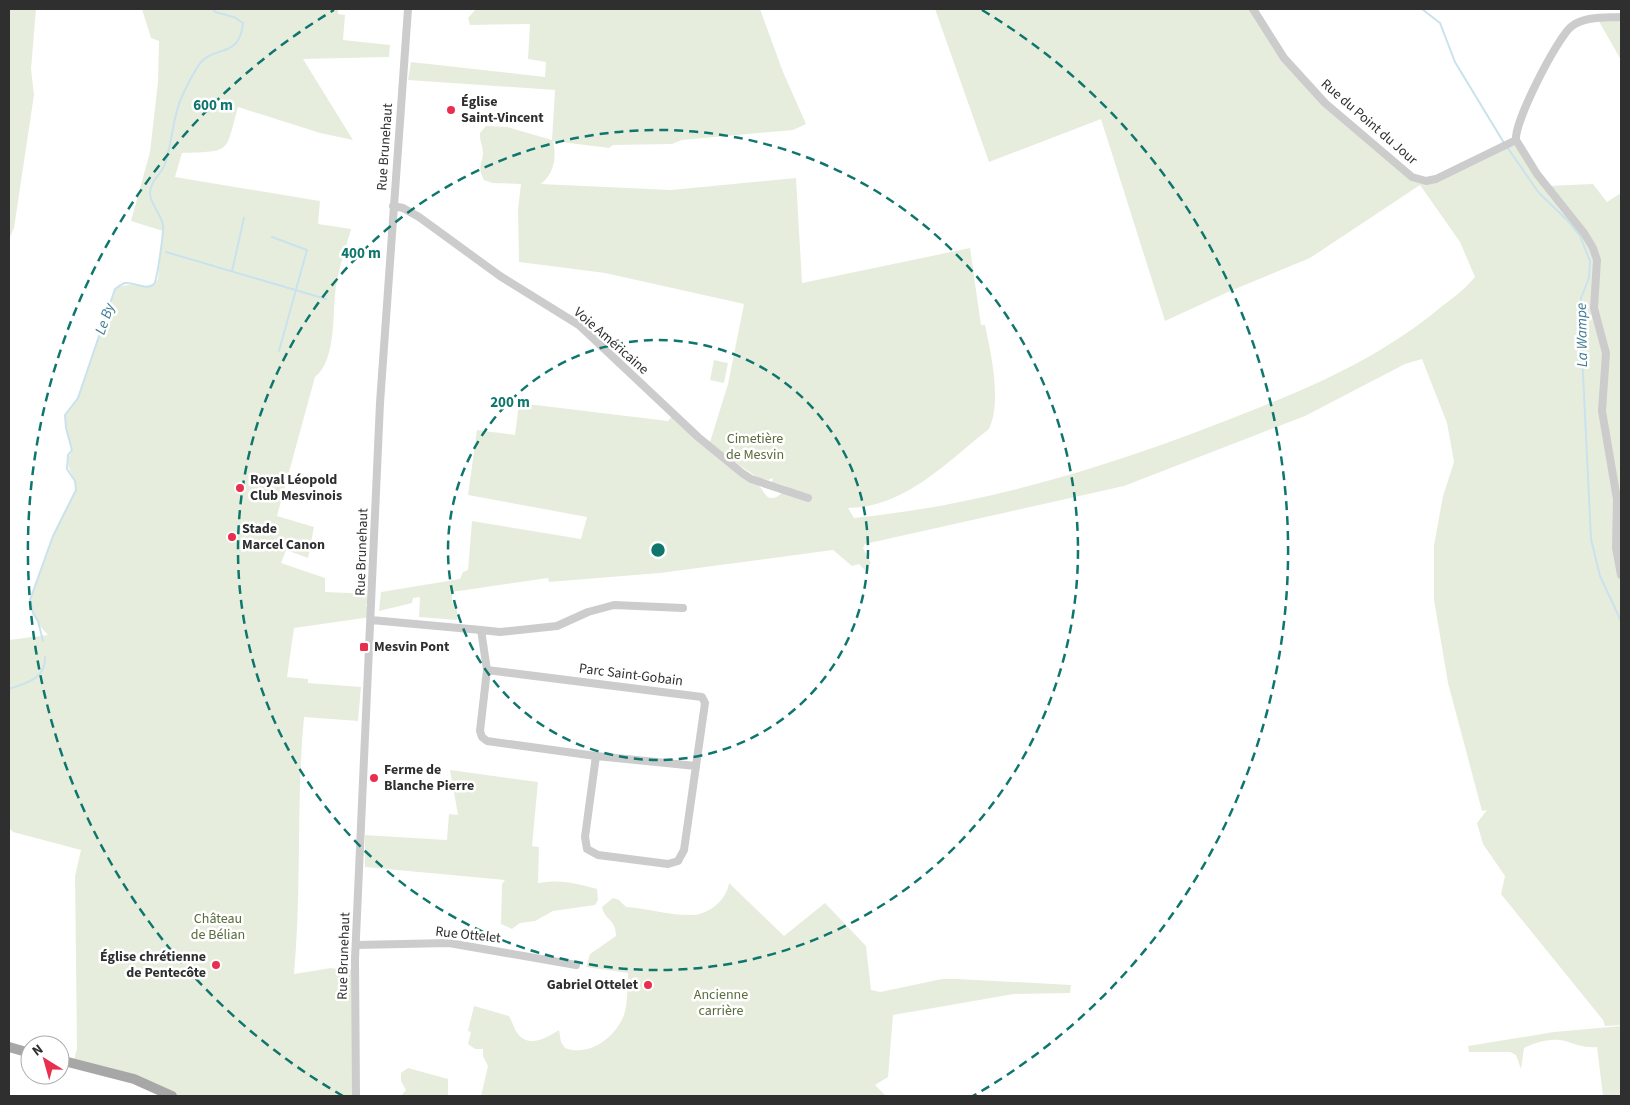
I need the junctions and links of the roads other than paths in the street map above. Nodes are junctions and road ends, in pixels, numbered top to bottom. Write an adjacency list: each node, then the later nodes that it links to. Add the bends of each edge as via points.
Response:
1 (408, 9): 5 (street, Rue Brunehaut)
2 (1253, 9): 4 (street, Rue du Point du Jour, via 1284,58 1310,88 1412,177 1426,181 1436,179)
3 (1621, 17): 4 (street, via 1584,20 1568,30 1525,107)
4 (1513, 141): 7 (street, via 1584,233 1596,255 1594,308 1606,353 1602,411 1617,499 1616,548)
5 (393, 206): 6 (street, Voie Américaine, via 419,218 508,281 579,325 698,437 742,473); 9 (street, Rue Brunehaut)
6 (808, 498)
7 (1621, 575)
8 (683, 608): 10 (street, via 614,606 588,612 557,626 500,632)
9 (371, 620): 10 (street); 14 (street, Rue Brunehaut)
10 (481, 630): 11 (street)
11 (487, 670): 12 (street, via 480,731 485,739); 13 (street, Parc Saint-Gobain, via 698,696 705,703)
12 (596, 756): 13 (street); 13 (street, Parc Saint-Gobain, via 585,837 588,849 598,855 668,864 678,861 683,854)
13 (696, 766)
14 (356, 945): 15 (street, Rue Ottelet, via 449,943); 18 (street, Rue Brunehaut)
15 (576, 965)
16 (70, 1063): 17 (main road, via 134,1079)
17 (172, 1096)
18 (356, 1096)

